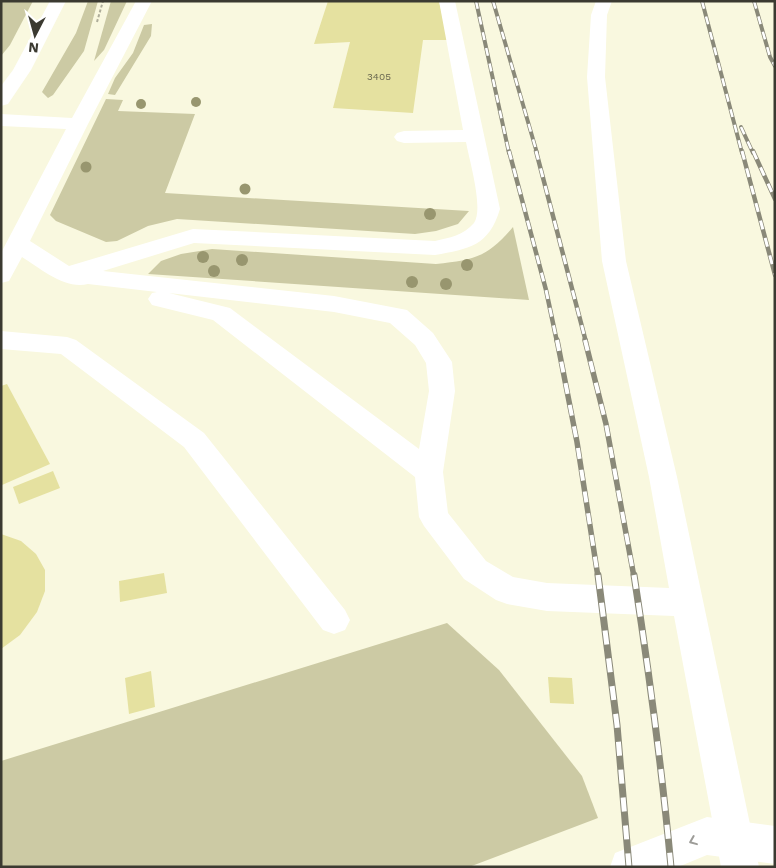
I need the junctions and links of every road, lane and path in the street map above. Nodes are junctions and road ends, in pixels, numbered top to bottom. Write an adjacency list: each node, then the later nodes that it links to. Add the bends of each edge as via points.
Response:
1 (58, 1): 5 (main road, via 22,70)
2 (144, 1): 7 (main road)
3 (447, 1): 8 (main road)
4 (604, 1): 15 (main road, via 598,14 596,77 614,261)
5 (1, 100)
6 (1, 120): 7 (main road)
7 (78, 124): 10 (main road)
8 (475, 136): 9 (main road); 11 (main road, via 489,209 484,226 462,243 435,248 193,236)
9 (404, 137)
10 (18, 244): 11 (main road); 12 (main road)
11 (66, 274): 14 (main road, via 221,314); 14 (main road, via 334,304 398,316 424,340 439,362 442,391)
12 (1, 276)
13 (1, 340): 16 (main road, via 67,346 194,440)
14 (428, 472): 15 (main road, via 434,517 475,570 507,590 547,597)
15 (689, 603): 19 (main road)
16 (334, 620)
17 (775, 845): 18 (main road, one-way to 18, via 707,836)
18 (629, 867)
19 (740, 867)

